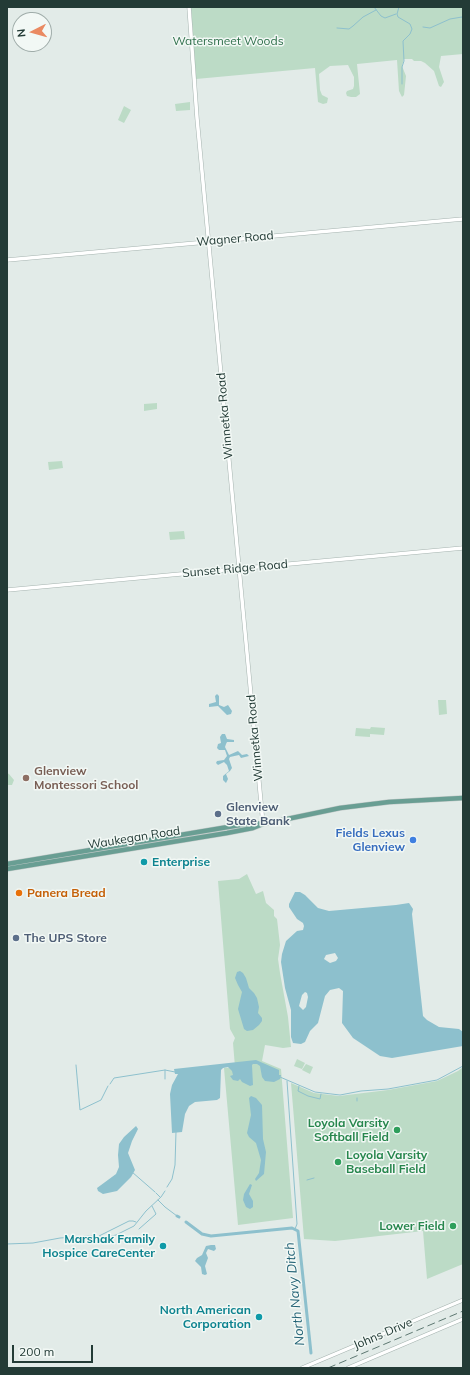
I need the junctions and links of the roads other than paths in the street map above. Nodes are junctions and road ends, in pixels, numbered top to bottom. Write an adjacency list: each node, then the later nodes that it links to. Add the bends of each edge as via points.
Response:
1 (189, 7): 3 (street, Winnetka Road)
2 (463, 219): 3 (street, Wagner Road)
3 (209, 241): 4 (street, Wagner Road); 6 (street, Winnetka Road)
4 (7, 260)
5 (463, 548): 6 (street, Sunset Ridge Road)
6 (239, 569): 7 (street, Sunset Ridge Road); 9 (street, Winnetka Road)
7 (7, 590)
8 (463, 798): 9 (main road, Waukegan Road, via 344,807)
9 (263, 824): 10 (main road, Waukegan Road, via 227,833)
10 (61, 858): 11 (main road, Waukegan Road); 12 (main road, Waukegan Road)
11 (7, 864)
12 (7, 869)
13 (463, 1300): 15 (street, Johns Drive)
14 (463, 1319): 16 (street)
15 (302, 1368)
16 (348, 1368)

